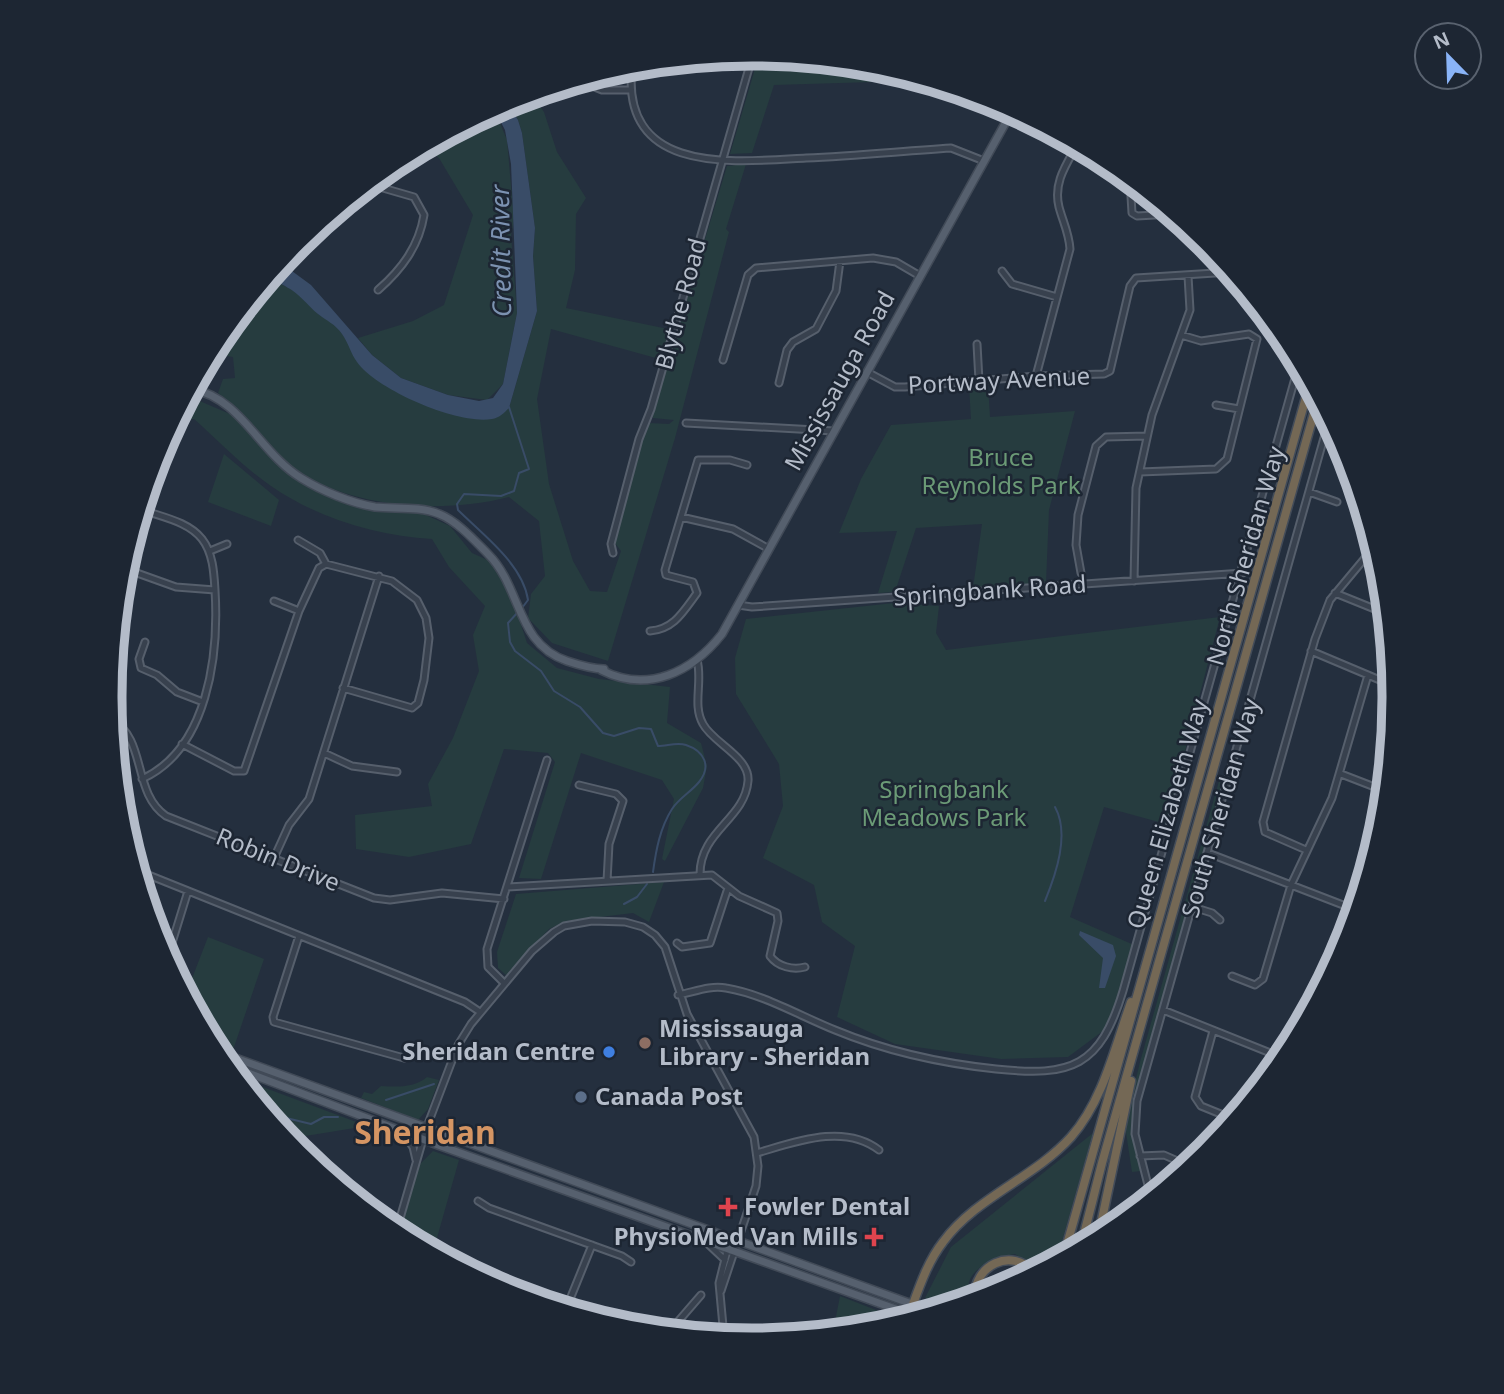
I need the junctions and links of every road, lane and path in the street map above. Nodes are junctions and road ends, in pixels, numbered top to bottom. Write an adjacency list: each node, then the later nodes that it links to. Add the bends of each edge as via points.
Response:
1 (749, 66): 8 (street, Blythe Road)
2 (631, 79): 4 (street)
3 (594, 87): 4 (street)
4 (630, 90): 8 (street, via 637,114 652,136 678,153)
5 (1007, 120): 7 (main road, Mississauga Road)
6 (1072, 154): 18 (street, via 1058,183 1070,249)
7 (984, 161): 8 (street, via 951,148); 15 (main road, Mississauga Road)
8 (721, 163): 46 (street, Blythe Road, via 652,409 639,439 611,544)
9 (381, 188): 17 (street, via 414,197 424,215 416,246)
10 (1131, 193): 11 (street, via 1132,213)
11 (1158, 215)
12 (840, 261): 15 (street, via 884,260); 21 (street, via 761,266 751,271); 26 (street, via 836,291 816,330 787,350)
13 (1002, 271): 18 (street, via 1012,284)
14 (1219, 273): 16 (street, Portway Avenue)
15 (920, 276): 22 (main road, Mississauga Road)
16 (1188, 276): 19 (street, via 1190,310); 23 (street, Portway Avenue, via 1138,277 1133,281 1110,371 1093,376)
17 (378, 290)
18 (1057, 297): 23 (street)
19 (1181, 335): 30 (street, via 1211,341 1255,335 1257,343); 35 (street)
20 (977, 344): 25 (street)
21 (723, 360)
22 (867, 372): 25 (street, Portway Avenue, via 895,387); 33 (main road, Mississauga Road)
23 (1036, 376): 25 (street, Portway Avenue)
24 (1295, 378): 51 (street, North Sheridan Way)
25 (979, 381)
26 (779, 383)
27 (201, 391): 63 (main road, Mississauga Road, via 224,402 300,477 359,503 433,512 451,520 493,559 539,645 557,658 601,670 652,675)
28 (1306, 397): 95 (highway, Queen Elizabeth Way)
29 (1216, 405): 30 (street)
30 (1240, 409): 37 (street, via 1221,467)
31 (1314, 413): 102 (highway, Queen Elizabeth Way)
32 (686, 424): 33 (street)
33 (834, 430): 44 (main road, Mississauga Road)
34 (1325, 435): 38 (street, South Sheridan Way)
35 (1147, 436): 37 (street); 50 (street, via 1106,438 1096,446 1078,515 1076,545)
36 (747, 466): 41 (street, via 730,460 698,460)
37 (1140, 472): 53 (street)
38 (1309, 492): 39 (street); 78 (street, South Sheridan Way)
39 (1337, 502)
40 (150, 512): 45 (street, via 187,526)
41 (681, 517): 44 (street, via 733,529); 60 (street, via 666,575 693,582 697,593 677,620 664,630)
42 (298, 540): 48 (street, via 320,553)
43 (227, 544): 45 (street)
44 (769, 549): 57 (main road, Mississauga Road)
45 (210, 551): 54 (street)
46 (613, 553)
47 (1366, 556): 55 (street)
48 (326, 564): 52 (street); 59 (street, via 319,568)
49 (134, 572): 54 (street, via 176,587)
50 (1081, 573)
51 (1242, 573): 53 (street, Springbank Road); 98 (street, North Sheridan Way, via 1115,1017 1109,1033 1091,1054 1049,1072 964,1066 890,1051 724,987)
52 (379, 576): 66 (street); 66 (street, via 403,585 418,600 426,618 427,658 418,703 408,708)
53 (1134, 581): 57 (street, Springbank Road)
54 (215, 590): 67 (street, via 214,656)
55 (1335, 593): 58 (street); 62 (street)
56 (274, 601): 59 (street)
57 (738, 605): 63 (main road, Mississauga Road, via 722,634)
58 (1376, 610)
59 (299, 611): 69 (street, via 244,771 234,771)
60 (650, 631)
61 (145, 642): 67 (street, via 141,668 177,692)
62 (1311, 651): 64 (street); 77 (street, via 1262,822 1265,832)
63 (696, 661): 80 (street, via 704,726 745,767 748,777 745,794 704,847)
64 (1368, 675): 65 (street); 73 (street)
65 (1382, 681)
66 (343, 688): 70 (street)
67 (203, 702): 69 (street)
68 (123, 729): 74 (street, Robin Drive)
69 (182, 744): 74 (street, via 168,763)
70 (324, 753): 72 (street, via 352,766); 79 (street, via 309,799)
71 (547, 760): 84 (street)
72 (397, 772)
73 (1340, 774): 76 (street); 77 (street)
74 (142, 779): 79 (street, Robin Drive, via 151,804 166,816)
75 (579, 786): 82 (street, via 616,794 623,800 609,844)
76 (1376, 787)
77 (1306, 850): 83 (street)
78 (1208, 853): 83 (street); 88 (street, South Sheridan Way)
79 (274, 858): 87 (street, Robin Drive, via 374,898 442,893)
80 (699, 874): 82 (street); 85 (street, via 718,877)
81 (147, 875): 86 (street)
82 (607, 881): 84 (street)
83 (1291, 885): 89 (street); 96 (street, via 1262,982 1255,985)
84 (508, 887): 87 (street)
85 (728, 888): 92 (street, via 710,943 682,947); 94 (street, via 777,913 772,959 794,970)
86 (188, 891): 91 (street); 93 (street)
87 (504, 900): 97 (street, via 486,957 488,967)
88 (1193, 907): 90 (street); 99 (street, South Sheridan Way)
89 (1347, 907)
90 (1220, 920)
91 (299, 936): 100 (street); 105 (street, via 274,1022)
92 (677, 943)
93 (172, 944)
94 (805, 967)
95 (1144, 967): 123 (highway, Queen Elizabeth Way); 133 (highway, via 1093,1105 1078,1129 950,1233 933,1256)
96 (1232, 976)
97 (504, 983): 98 (street, via 532,951 564,926 613,920 655,935 666,950); 100 (street)
98 (678, 995): 112 (street, via 747,1120)
99 (1163, 1010): 101 (street); 113 (street, South Sheridan Way, via 1135,1111)
100 (480, 1012): 108 (street, via 458,1045)
101 (1213, 1031): 103 (street); 107 (street, via 1195,1097 1201,1106)
102 (1135, 1050): 119 (highway); 120 (highway, Queen Elizabeth Way)
103 (1271, 1054)
104 (236, 1058): 108 (main road)
105 (404, 1058)
106 (246, 1072): 109 (main road)
107 (1224, 1115)
108 (426, 1129): 110 (street); 122 (main road)
109 (401, 1130): 110 (main road); 114 (street)
110 (423, 1138): 114 (street); 121 (main road)
111 (879, 1150): 112 (street, via 862,1138 821,1137)
112 (757, 1153): 122 (street, via 756,1185)
113 (1140, 1156): 115 (street, via 1164,1155); 116 (street, South Sheridan Way)
114 (416, 1160): 118 (street)
115 (1178, 1161)
116 (1148, 1187)
117 (478, 1200): 124 (street)
118 (400, 1219)
119 (1102, 1221)
120 (1085, 1232)
121 (690, 1234): 125 (main road); 126 (street)
122 (737, 1240): 125 (street); 133 (main road)
123 (1068, 1243)
124 (592, 1245): 127 (street); 132 (street)
125 (734, 1249): 126 (street, via 727,1251); 130 (street); 135 (main road)
126 (725, 1260): 130 (street)
127 (631, 1262)
128 (1025, 1265): 129 (highway, via 1012,1260 992,1264)
129 (976, 1286)
130 (721, 1292): 137 (street)
131 (701, 1296): 136 (street)
132 (570, 1300)
133 (913, 1304): 134 (main road)
134 (917, 1305)
135 (896, 1310)
136 (677, 1323)
137 (722, 1327)

